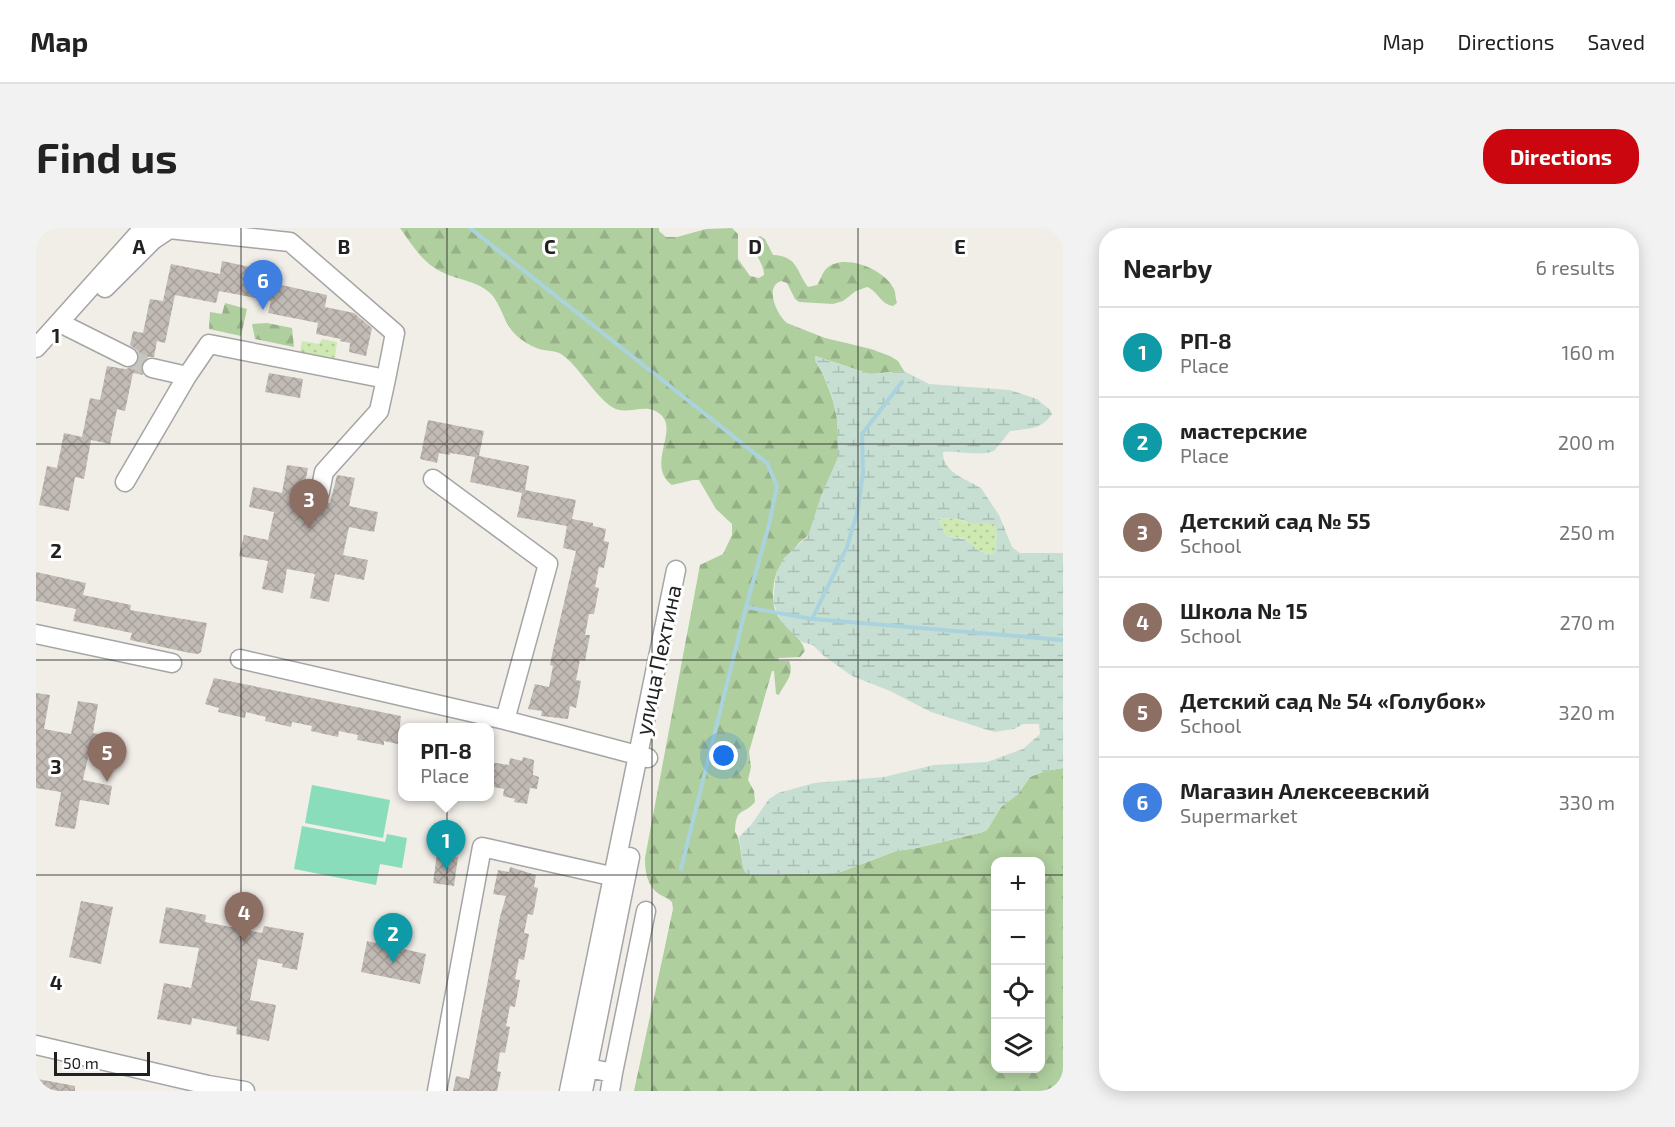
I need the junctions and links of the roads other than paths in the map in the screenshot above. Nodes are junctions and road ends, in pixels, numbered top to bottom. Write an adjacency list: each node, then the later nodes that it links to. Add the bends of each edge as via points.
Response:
1 (176, 229): 2 (street, via 153,240); 3 (street, via 140,232); 8 (street, via 290,242 395,333)
2 (66, 326): 4 (street); 5 (street)
3 (36, 348)
4 (128, 357)
5 (36, 360)
6 (152, 369): 7 (street)
7 (187, 376): 8 (street, via 209,344); 10 (street)
8 (386, 380): 11 (street, via 379,411 324,472)
9 (433, 479): 15 (street, via 548,564)
10 (125, 482)
11 (320, 492)
12 (36, 634): 14 (street)
13 (240, 659): 15 (street)
14 (172, 663)
15 (505, 720): 16 (street)
16 (644, 757): 16 (street, улица Пехтина, via 676,570); 17 (street, улица Пехтина)
17 (619, 878): 20 (street, улица Пехтина); 24 (street, via 482,847); 25 (street, улица Пехтина)
18 (646, 911): 21 (street)
19 (36, 1045): 22 (street)
20 (588, 1068): 21 (street); 26 (street, улица Пехтина)
21 (614, 1073): 27 (street)
22 (208, 1088): 23 (street)
23 (245, 1091)
24 (437, 1091)
25 (569, 1091)
26 (584, 1091)
27 (610, 1091)

